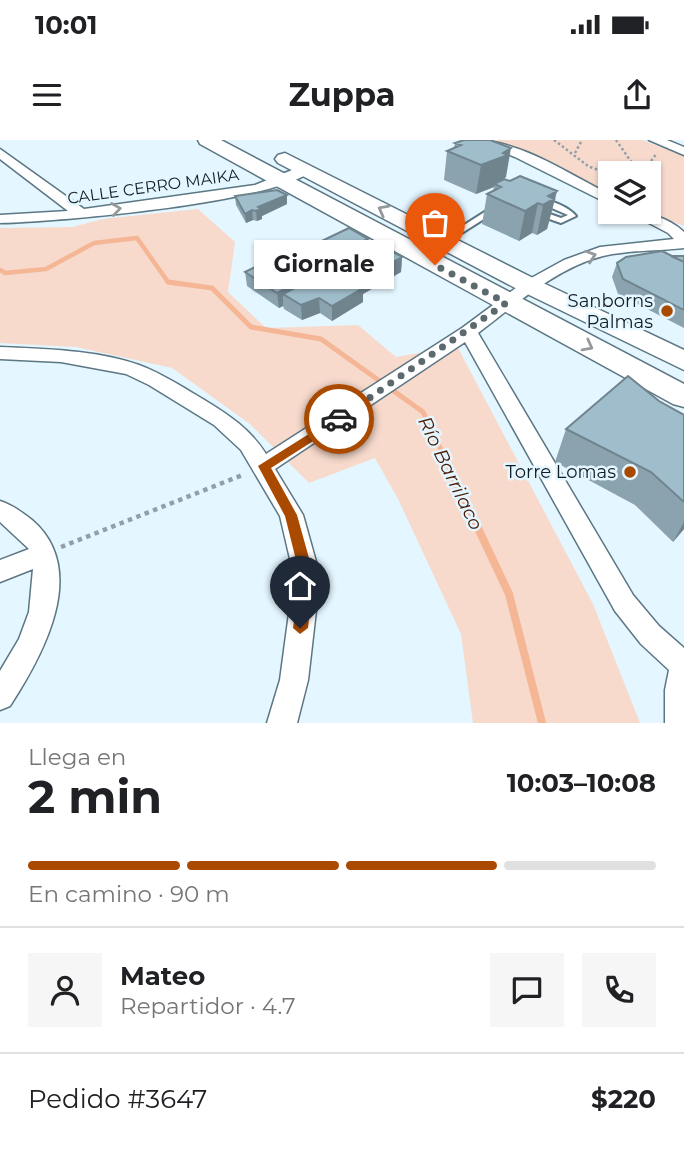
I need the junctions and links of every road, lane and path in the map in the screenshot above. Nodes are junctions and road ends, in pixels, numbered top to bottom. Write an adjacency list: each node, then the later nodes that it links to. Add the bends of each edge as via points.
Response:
1 (206, 140): 16 (main road)
2 (246, 140): 14 (main road)
3 (479, 140): 17 (street, via 520,154)
4 (554, 140): 11 (path)
5 (582, 140): 11 (path)
6 (616, 140): 12 (path)
7 (684, 141): 8 (street)
8 (661, 143): 9 (street); 13 (path)
9 (684, 151)
10 (0, 153): 21 (street)
11 (575, 153): 15 (path, via 587,167)
12 (631, 161)
13 (650, 161)
14 (307, 169): 16 (street, CALLE CERRO MAIKA); 24 (main road, one-way to 14)
15 (598, 171)
16 (281, 180): 21 (street, CALLE CERRO MAIKA, one-way to 16, via 258,189); 27 (main road)
17 (598, 194)
18 (536, 199): 20 (lane, via 572,215 561,221)
19 (499, 207): 24 (lane)
20 (534, 211)
21 (80, 214): 22 (street, CALLE CERRO MAIKA)
22 (0, 219)
23 (660, 224): 25 (street)
24 (443, 241): 26 (main road)
25 (684, 242): 26 (street, one-way to 25, via 600,252)
26 (530, 286): 27 (street); 30 (main road)
27 (506, 303): 28 (street); 31 (main road, one-way to 31)
28 (468, 332): 32 (street); 36 (street, via 624,603)
29 (0, 353): 32 (street, via 61,356 130,369 156,380 221,420 249,444)
30 (684, 361)
31 (684, 397)
32 (264, 466): 34 (path); 38 (street, via 291,515 307,576 293,680)
33 (0, 510): 34 (street, via 23,526)
34 (44, 554): 35 (street); 37 (street, via 45,594 32,646)
35 (0, 571)
36 (684, 666): 39 (street)
37 (0, 696)
38 (282, 723)
39 (680, 723)

